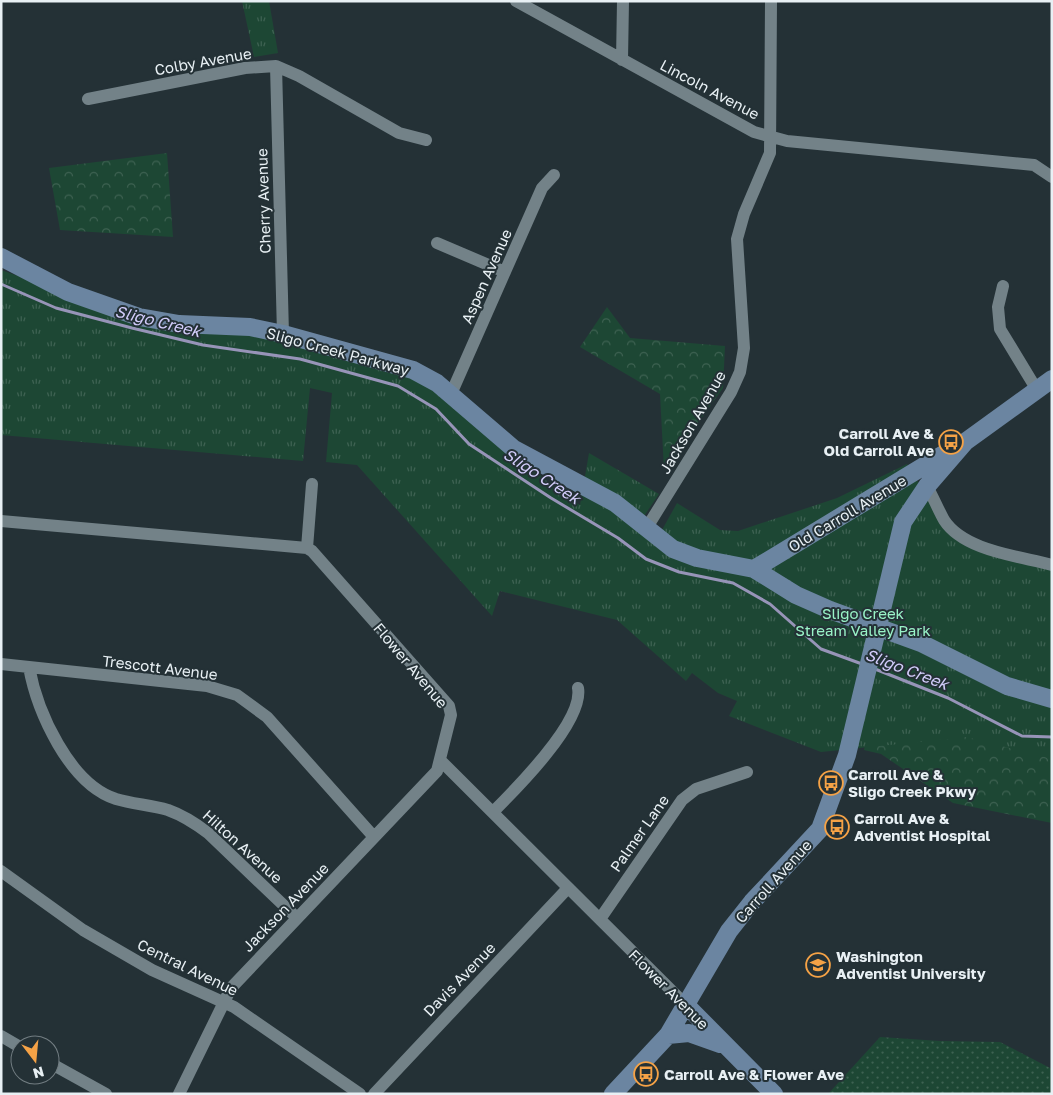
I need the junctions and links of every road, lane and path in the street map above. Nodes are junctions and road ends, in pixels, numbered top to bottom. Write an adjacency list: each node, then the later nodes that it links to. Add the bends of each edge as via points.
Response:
1 (516, 1): 4 (street, Lincoln Avenue)
2 (623, 1): 4 (street)
3 (771, 1): 7 (street, Jackson Avenue)
4 (622, 60): 7 (street, Lincoln Avenue, via 754,132)
5 (276, 66): 6 (street, Colby Avenue, via 245,68); 8 (street, Colby Avenue, via 399,133); 15 (street, Cherry Avenue)
6 (88, 99)
7 (771, 136): 10 (street, Lincoln Avenue, via 787,141 1034,165); 23 (street, Jackson Avenue, via 770,153 737,239 744,348 740,372 732,392)
8 (426, 140)
9 (554, 175): 13 (street, Aspen Avenue, via 542,188)
10 (1052, 177)
11 (437, 243): 13 (street)
12 (1, 256): 15 (street, Sligo Creek Parkway, via 68,292 139,317 179,324 250,327)
13 (506, 272): 18 (street, Aspen Avenue)
14 (1002, 286): 17 (street, via 998,307 1000,329)
15 (283, 334): 18 (street, Sligo Creek Parkway, via 413,370)
16 (1052, 379): 17 (street, Carroll Avenue)
17 (1037, 390): 19 (street, Carroll Avenue)
18 (451, 394): 23 (street, Sligo Creek Parkway, via 514,449 615,503)
19 (965, 442): 21 (street, Carroll Avenue); 26 (street, Old Carroll Avenue)
20 (312, 484): 24 (street)
21 (927, 486): 25 (street, via 945,522 961,537 977,546); 40 (street, Carroll Avenue, via 903,522 847,755 830,808 820,829 752,902 729,932)
22 (1, 521): 24 (street)
23 (646, 529): 26 (street, Sligo Creek Parkway, via 673,549 697,558)
24 (307, 548): 31 (street, Flower Avenue, via 449,706 452,714)
25 (1052, 565)
26 (754, 569): 30 (street, Sligo Creek Parkway, via 830,610 921,643 1007,686)
27 (1, 664): 28 (street, Trescott Avenue)
28 (29, 668): 34 (street, Trescott Avenue, via 207,686 237,695 267,717); 37 (street, Hilton Avenue, via 34,693 76,773 97,790 115,798 168,810 192,821 208,832)
29 (578, 688): 33 (street, via 577,706 550,751)
30 (1052, 699)
31 (440, 760): 33 (street, Flower Avenue); 34 (street, Jackson Avenue, via 437,771)
32 (747, 772): 38 (street, Palmer Lane, via 696,789 682,800)
33 (493, 812): 36 (street, Flower Avenue)
34 (374, 837): 37 (street, Jackson Avenue)
35 (1, 871): 39 (street, Central Avenue, via 83,930 152,970)
36 (568, 888): 38 (street, Flower Avenue); 47 (street, Davis Avenue)
37 (297, 918): 39 (street, Jackson Avenue, via 231,988)
38 (600, 919): 40 (street, Flower Avenue)
39 (223, 1003): 45 (street, Jackson Avenue); 46 (street, Central Avenue, via 234,1007)
40 (686, 1005): 41 (street, Carroll Avenue); 42 (street, Flower Avenue)
41 (668, 1035): 42 (street, via 689,1033); 48 (street, Carroll Avenue)
42 (729, 1048): 49 (street, Flower Avenue)
43 (60, 1069): 44 (street)
44 (106, 1094)
45 (179, 1094)
46 (360, 1094)
47 (374, 1094)
48 (613, 1094)
49 (774, 1094)

